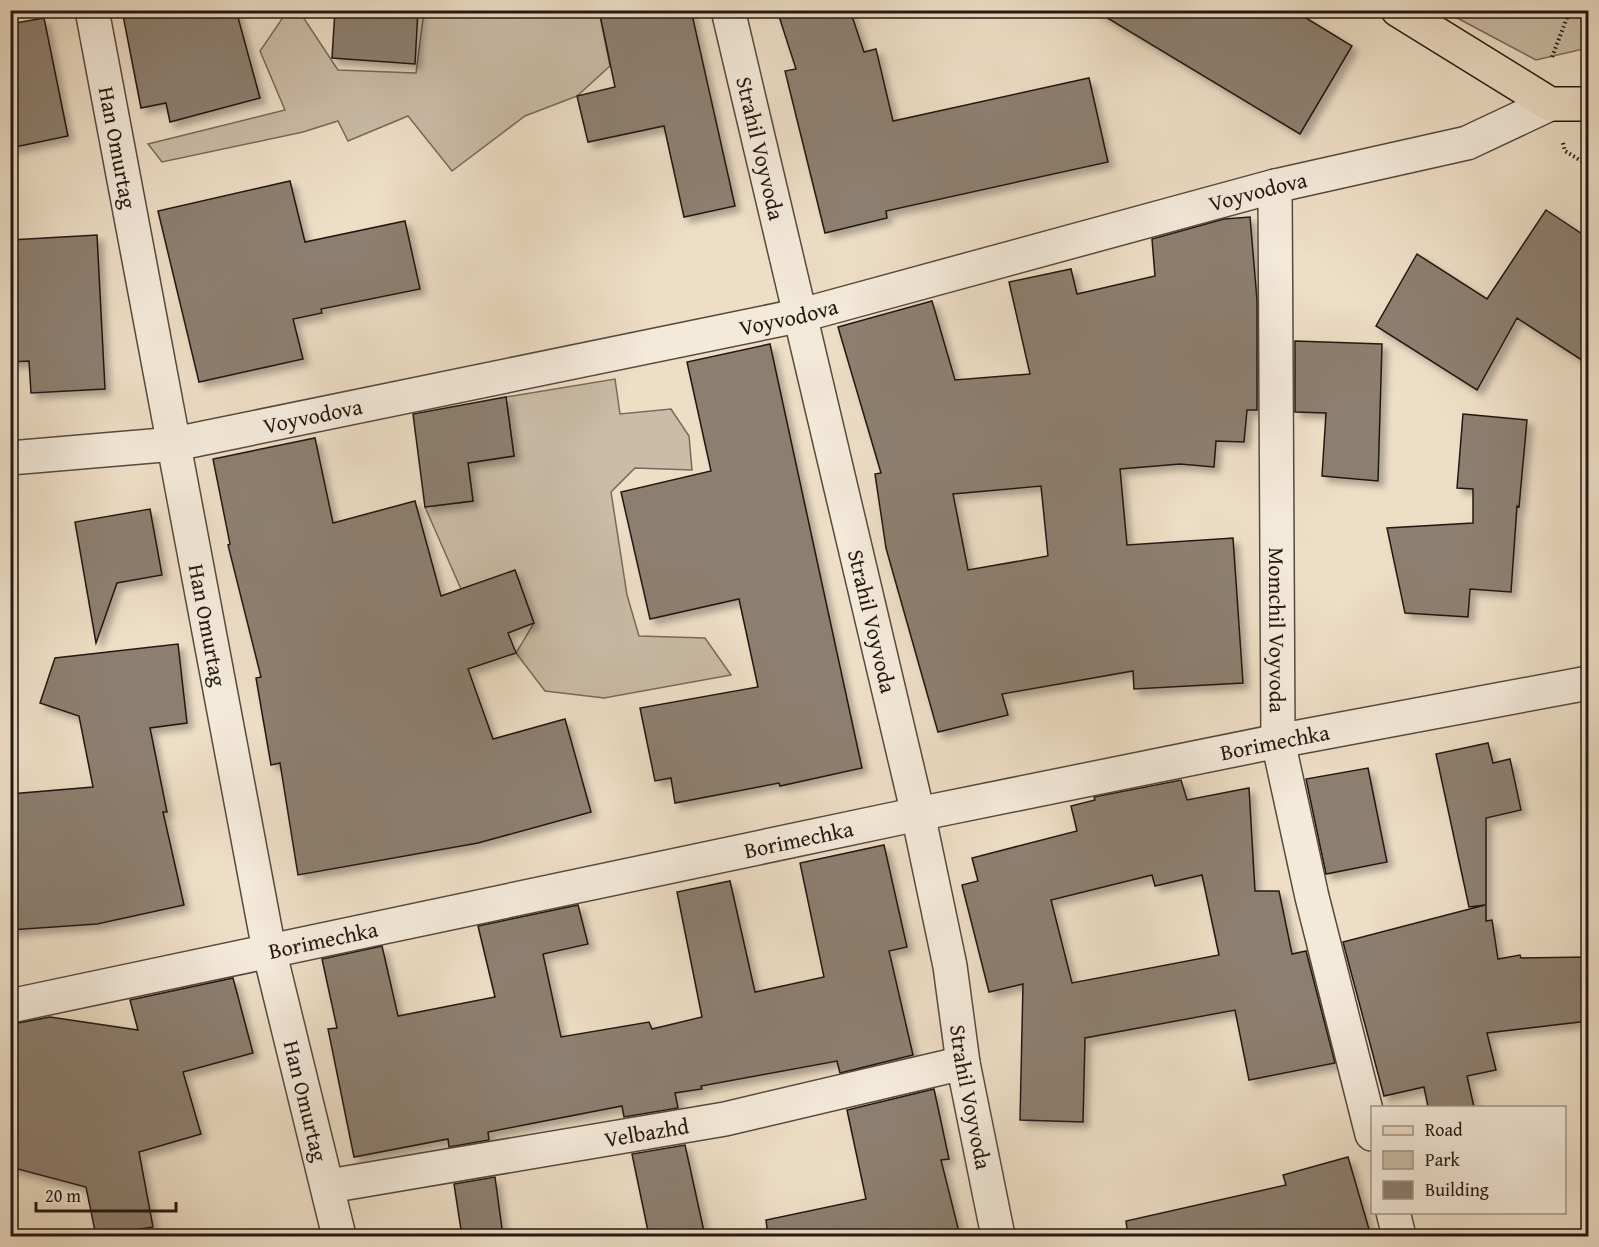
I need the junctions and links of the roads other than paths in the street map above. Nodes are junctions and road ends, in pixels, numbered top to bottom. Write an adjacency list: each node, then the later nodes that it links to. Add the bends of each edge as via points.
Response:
1 (92, 10): 8 (street, Han Omurtag)
2 (728, 10): 7 (street, Strahil Voyvoda)
3 (1398, 10): 4 (main road)
4 (1550, 104): 5 (main road); 6 (street, Voyvodova, via 1467,143)
5 (1588, 104)
6 (1275, 186): 7 (street, Voyvodova); 11 (street, Momchil Voyvoda)
7 (802, 315): 8 (street, Voyvodova); 12 (street, Strahil Voyvoda)
8 (175, 444): 9 (street, Voyvodova); 13 (street, Han Omurtag)
9 (10, 458)
10 (1588, 683): 11 (street, Borimechka)
11 (1278, 741): 12 (street, Borimechka); 16 (street, Momchil Voyvoda, via 1312,897)
12 (918, 814): 13 (street, Borimechka); 15 (street, Strahil Voyvoda, via 950,966)
13 (269, 950): 14 (street, Borimechka); 17 (street, Han Omurtag)
14 (10, 1006)
15 (963, 1063): 17 (street, Velbazhd, via 725,1119); 20 (street, Strahil Voyvoda)
16 (1371, 1130)
17 (329, 1186): 19 (street, Han Omurtag)
18 (1393, 1214): 21 (street)
19 (339, 1236)
20 (998, 1236)
21 (1399, 1236)

